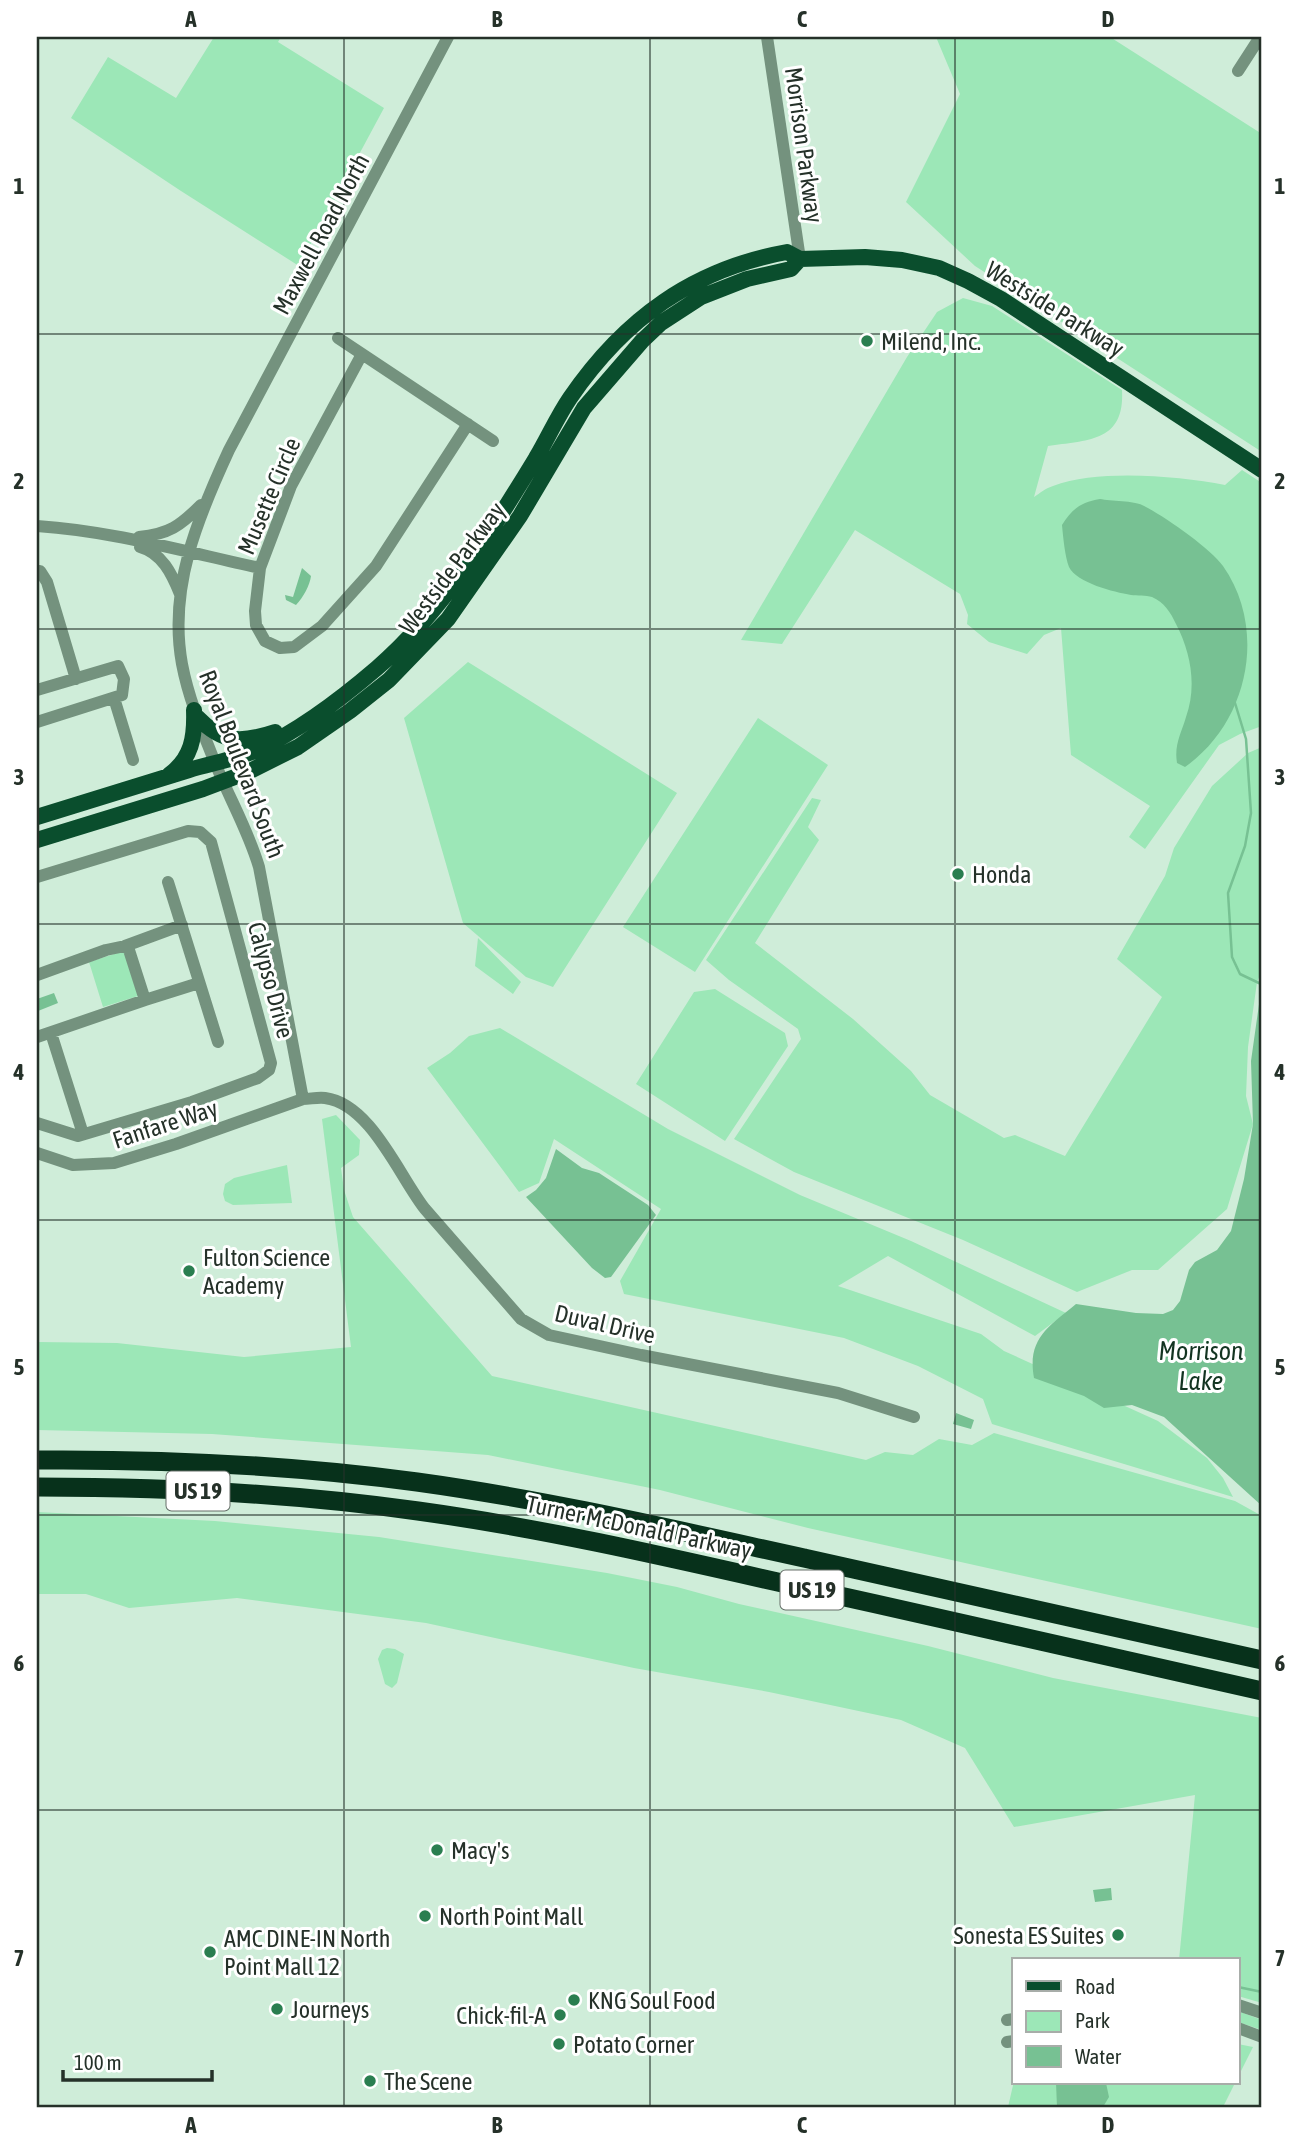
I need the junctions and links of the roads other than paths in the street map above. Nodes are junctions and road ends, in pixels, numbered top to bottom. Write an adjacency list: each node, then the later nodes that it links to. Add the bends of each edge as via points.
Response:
1 (448, 37): 10 (street, Maxwell Road North)
2 (767, 37): 5 (street, Morrison Parkway)
3 (1260, 37): 4 (street)
4 (1238, 71)
5 (800, 259): 11 (main road, Westside Parkway, via 883,258 939,268 1001,299); 24 (main road, Westside Parkway, via 788,252 719,270 672,295 630,328 570,399 435,608 378,667); 29 (main road, Westside Parkway, via 791,269 725,286 661,323 584,408 484,570 448,620 411,659 326,729 270,762)
6 (338, 338): 7 (street)
7 (362, 354): 8 (street); 17 (street, Musette Circle, via 291,486)
8 (468, 424): 9 (street); 17 (street, Musette Circle, via 376,566 322,626 294,647 280,648 265,641 256,625)
9 (494, 441)
10 (229, 450): 12 (street, Royal Boulevard South)
11 (1262, 470)
12 (206, 499): 15 (street, via 178,527); 16 (street, Royal Boulevard South)
13 (37, 526): 14 (street)
14 (86, 531): 15 (street); 19 (street, via 158,556)
15 (131, 539): 16 (street)
16 (187, 553): 17 (street); 19 (street, Royal Boulevard South)
17 (260, 568)
18 (37, 571): 20 (street, via 47,582)
19 (181, 598): 23 (street, Royal Boulevard South, via 181,661)
20 (76, 679): 21 (street); 22 (street, via 118,666 124,679 122,695)
21 (37, 690)
22 (114, 698): 25 (street); 26 (street)
23 (196, 713): 24 (main road, via 212,731 241,741); 27 (street, Royal Boulevard South); 28 (main road, via 192,746)
24 (307, 720): 27 (main road, Westside Parkway, via 262,747)
25 (37, 722)
26 (133, 760)
27 (215, 763): 28 (main road, Westside Parkway); 29 (street, Royal Boulevard South)
28 (165, 778): 30 (main road, Westside Parkway)
29 (223, 782): 31 (main road, Westside Parkway); 42 (street, Royal Boulevard South, via 260,867)
30 (37, 817)
31 (37, 840)
32 (37, 877): 44 (street, Calypso Drive, via 188,831 200,832 211,842 271,1063 258,1078)
33 (168, 882): 34 (street)
34 (182, 925): 35 (street); 37 (street)
35 (125, 946): 36 (street); 38 (street)
36 (37, 975)
37 (199, 983): 38 (street); 41 (street)
38 (145, 1000): 39 (street)
39 (51, 1032): 40 (street); 44 (street)
40 (37, 1037)
41 (218, 1042)
42 (303, 1099): 45 (street, Fanfare Way, via 114,1163 73,1165); 46 (street, Duval Drive, via 333,1100 369,1124 418,1199 521,1320 533,1328 641,1355 838,1393)
43 (37, 1123): 44 (street, Calypso Drive)
44 (83, 1134)
45 (37, 1153)
46 (914, 1417)
47 (37, 1460): 49 (highway, Turner McDonald Parkway / US 19, via 296,1469 529,1499)
48 (37, 1488): 50 (highway, Turner McDonald Parkway / US 19, via 253,1494 415,1510 509,1525)
49 (1262, 1660)
50 (1262, 1691)
51 (1240, 2006): 52 (street)
52 (1262, 2013)
53 (1240, 2029): 54 (street)
54 (1262, 2037)

